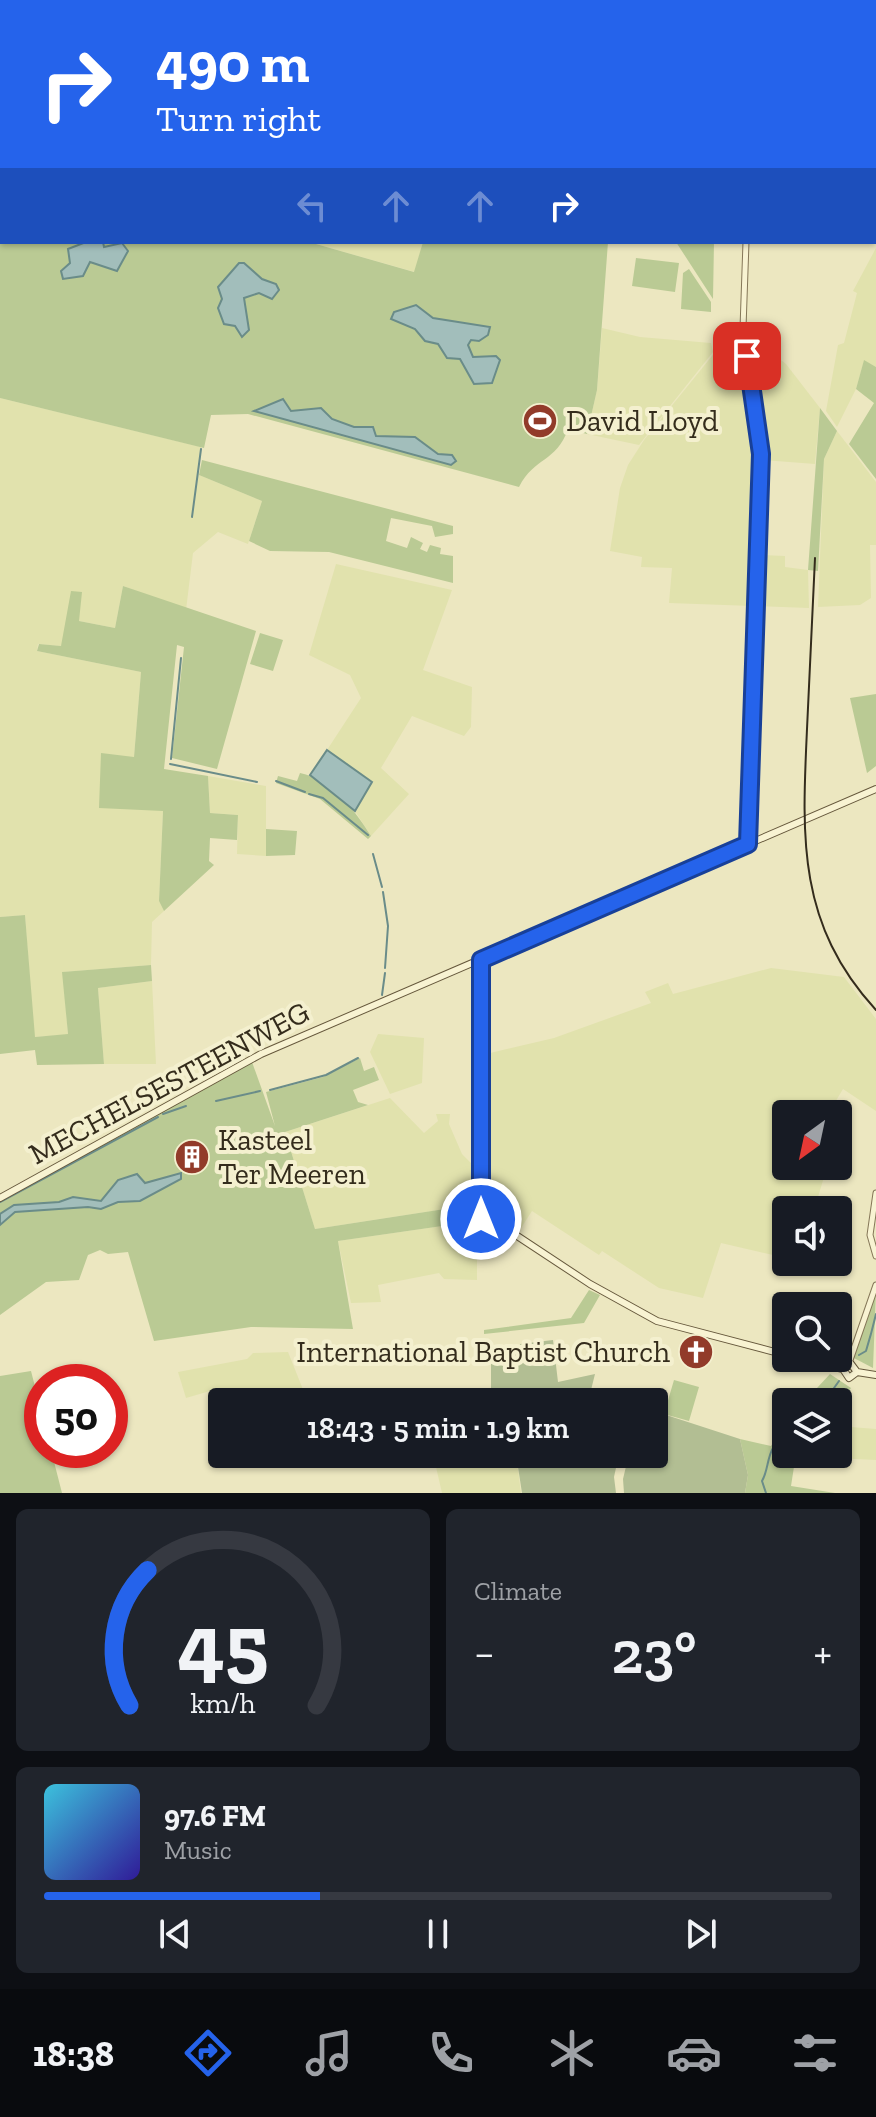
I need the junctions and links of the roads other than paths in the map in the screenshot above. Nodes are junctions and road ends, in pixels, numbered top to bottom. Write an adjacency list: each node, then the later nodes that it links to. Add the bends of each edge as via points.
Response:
1 (746, 244): 3 (street, via 743,328 761,454)
2 (876, 789): 3 (main road, MECHELSESTEENWEG)
3 (748, 844): 4 (main road, MECHELSESTEENWEG)
4 (481, 960): 5 (main road, MECHELSESTEENWEG); 6 (main road)
5 (458, 970): 6 (main road, via 469,969); 8 (main road, MECHELSESTEENWEG, via 251,1059)
6 (481, 979): 9 (main road)
7 (876, 1193): 11 (street, via 870,1235)
8 (0, 1197)
9 (481, 1202): 10 (main road, via 492,1206); 10 (main road, via 481,1219)
10 (511, 1230): 13 (main road, via 657,1321)
11 (876, 1256)
12 (876, 1285): 14 (street)
13 (772, 1351)
14 (852, 1353)
15 (852, 1366): 17 (main road)
16 (844, 1372): 17 (main road, via 847,1377)
17 (857, 1372): 18 (main road)
18 (876, 1375)

